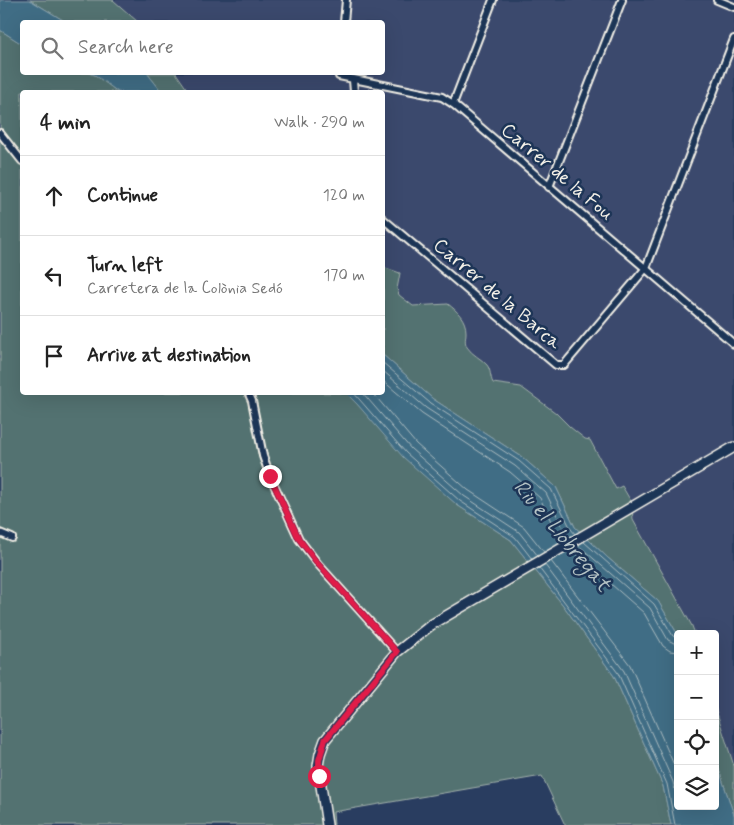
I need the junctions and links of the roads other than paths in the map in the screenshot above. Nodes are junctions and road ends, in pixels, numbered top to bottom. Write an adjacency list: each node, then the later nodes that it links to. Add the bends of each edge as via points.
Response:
1 (346, 0): 6 (street)
2 (493, 0): 11 (street)
3 (622, 0): 14 (street)
4 (717, 0): 5 (street)
5 (734, 6)
6 (344, 20)
7 (734, 39): 16 (street, Carrer de la Barca)
8 (339, 75): 9 (street, Carrer de la Fou)
9 (352, 80): 10 (street); 11 (street, Carrer de la Fou, via 442,97)
10 (354, 90)
11 (453, 104): 14 (street, Carrer de la Fou)
12 (0, 133): 13 (street)
13 (20, 159)
14 (549, 188): 16 (street, Carrer de la Fou)
15 (385, 221): 16 (street, Carrer de la Barca, via 556,365 564,365)
16 (646, 268): 17 (street, Carrer de la Fou)
17 (734, 344)
18 (249, 395): 22 (street, via 263,456 299,539)
19 (734, 447): 22 (main road, via 431,625)
20 (0, 533): 21 (street)
21 (12, 538)
22 (397, 652): 23 (main road, via 340,720 321,749 318,766)
23 (326, 825)

